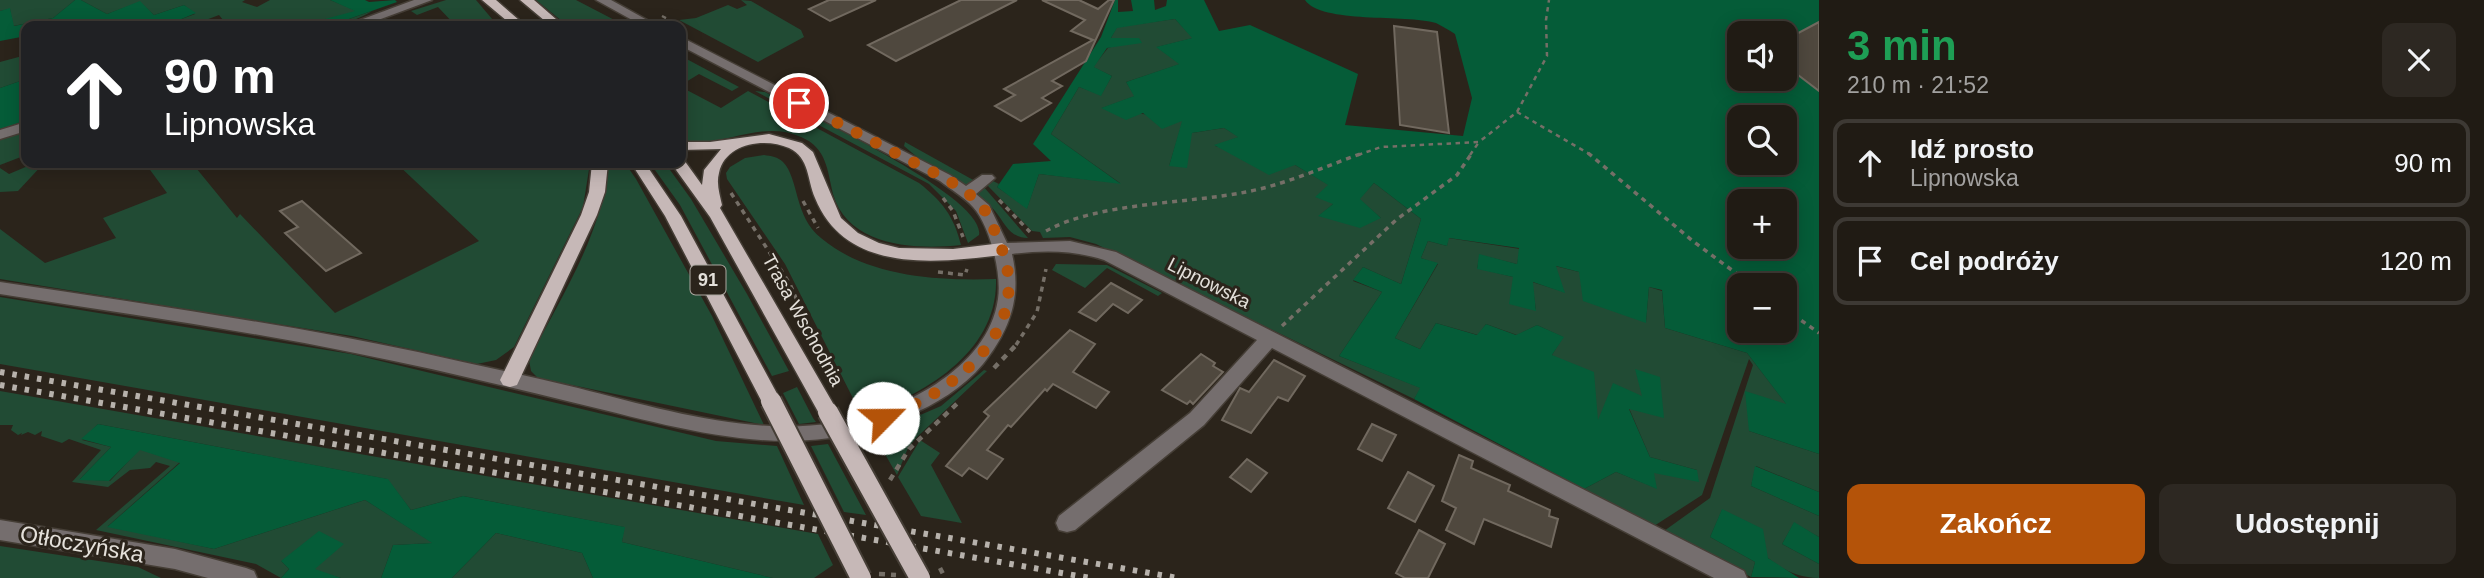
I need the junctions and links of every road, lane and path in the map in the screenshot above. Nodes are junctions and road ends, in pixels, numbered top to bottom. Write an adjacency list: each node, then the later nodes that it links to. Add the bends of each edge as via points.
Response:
1 (426, 0): 6 (street)
2 (488, 0): 7 (main road)
3 (526, 0): 8 (main road)
4 (602, 0): 9 (street)
5 (1549, 0): 11 (path, via 1547,56)
6 (365, 21)
7 (514, 21)
8 (552, 21)
9 (642, 21)
10 (686, 44): 23 (street, via 945,178)
11 (1517, 112): 14 (path); 29 (path, via 1595,157)
12 (21, 128): 13 (street)
13 (0, 135)
14 (1479, 142): 26 (path, via 1381,147 1248,192 1120,209 1058,225); 34 (path, via 1457,176 1396,220)
15 (737, 143): 16 (main road); 24 (main road, via 709,173); 27 (main road, via 775,139 807,152 829,212 843,229 870,245 924,256)
16 (686, 146)
17 (599, 168): 36 (main road, via 589,215)
18 (641, 168): 40 (main road, 91, bridge, via 673,216)
19 (683, 168): 24 (main road, Trasa Wschodnia / 91)
20 (987, 178): 23 (street)
21 (730, 192): 35 (path, via 790,284)
22 (801, 192): 25 (path)
23 (966, 194): 27 (street, via 981,205)
24 (717, 216): 41 (main road, Trasa Wschodnia / 91, bridge)
25 (821, 231)
26 (1037, 236)
27 (1002, 249): 34 (street, Lipnowska, via 1059,244 1094,250); 36 (street, via 1009,291 990,343 965,371 932,395 895,414 846,429 807,434 734,431)
28 (936, 272): 30 (path)
29 (1736, 273)
30 (965, 275)
31 (0, 288): 36 (street, via 315,338)
32 (1797, 317): 33 (path)
33 (1819, 333)
34 (1270, 338): 37 (street, via 1198,419); 42 (street, Lipnowska)
35 (830, 374)
36 (510, 380)
37 (1067, 523)
38 (0, 530): 39 (street, Otłoczyńska, via 175,559)
39 (246, 578)
40 (861, 578)
41 (920, 578)
42 (1736, 578)

